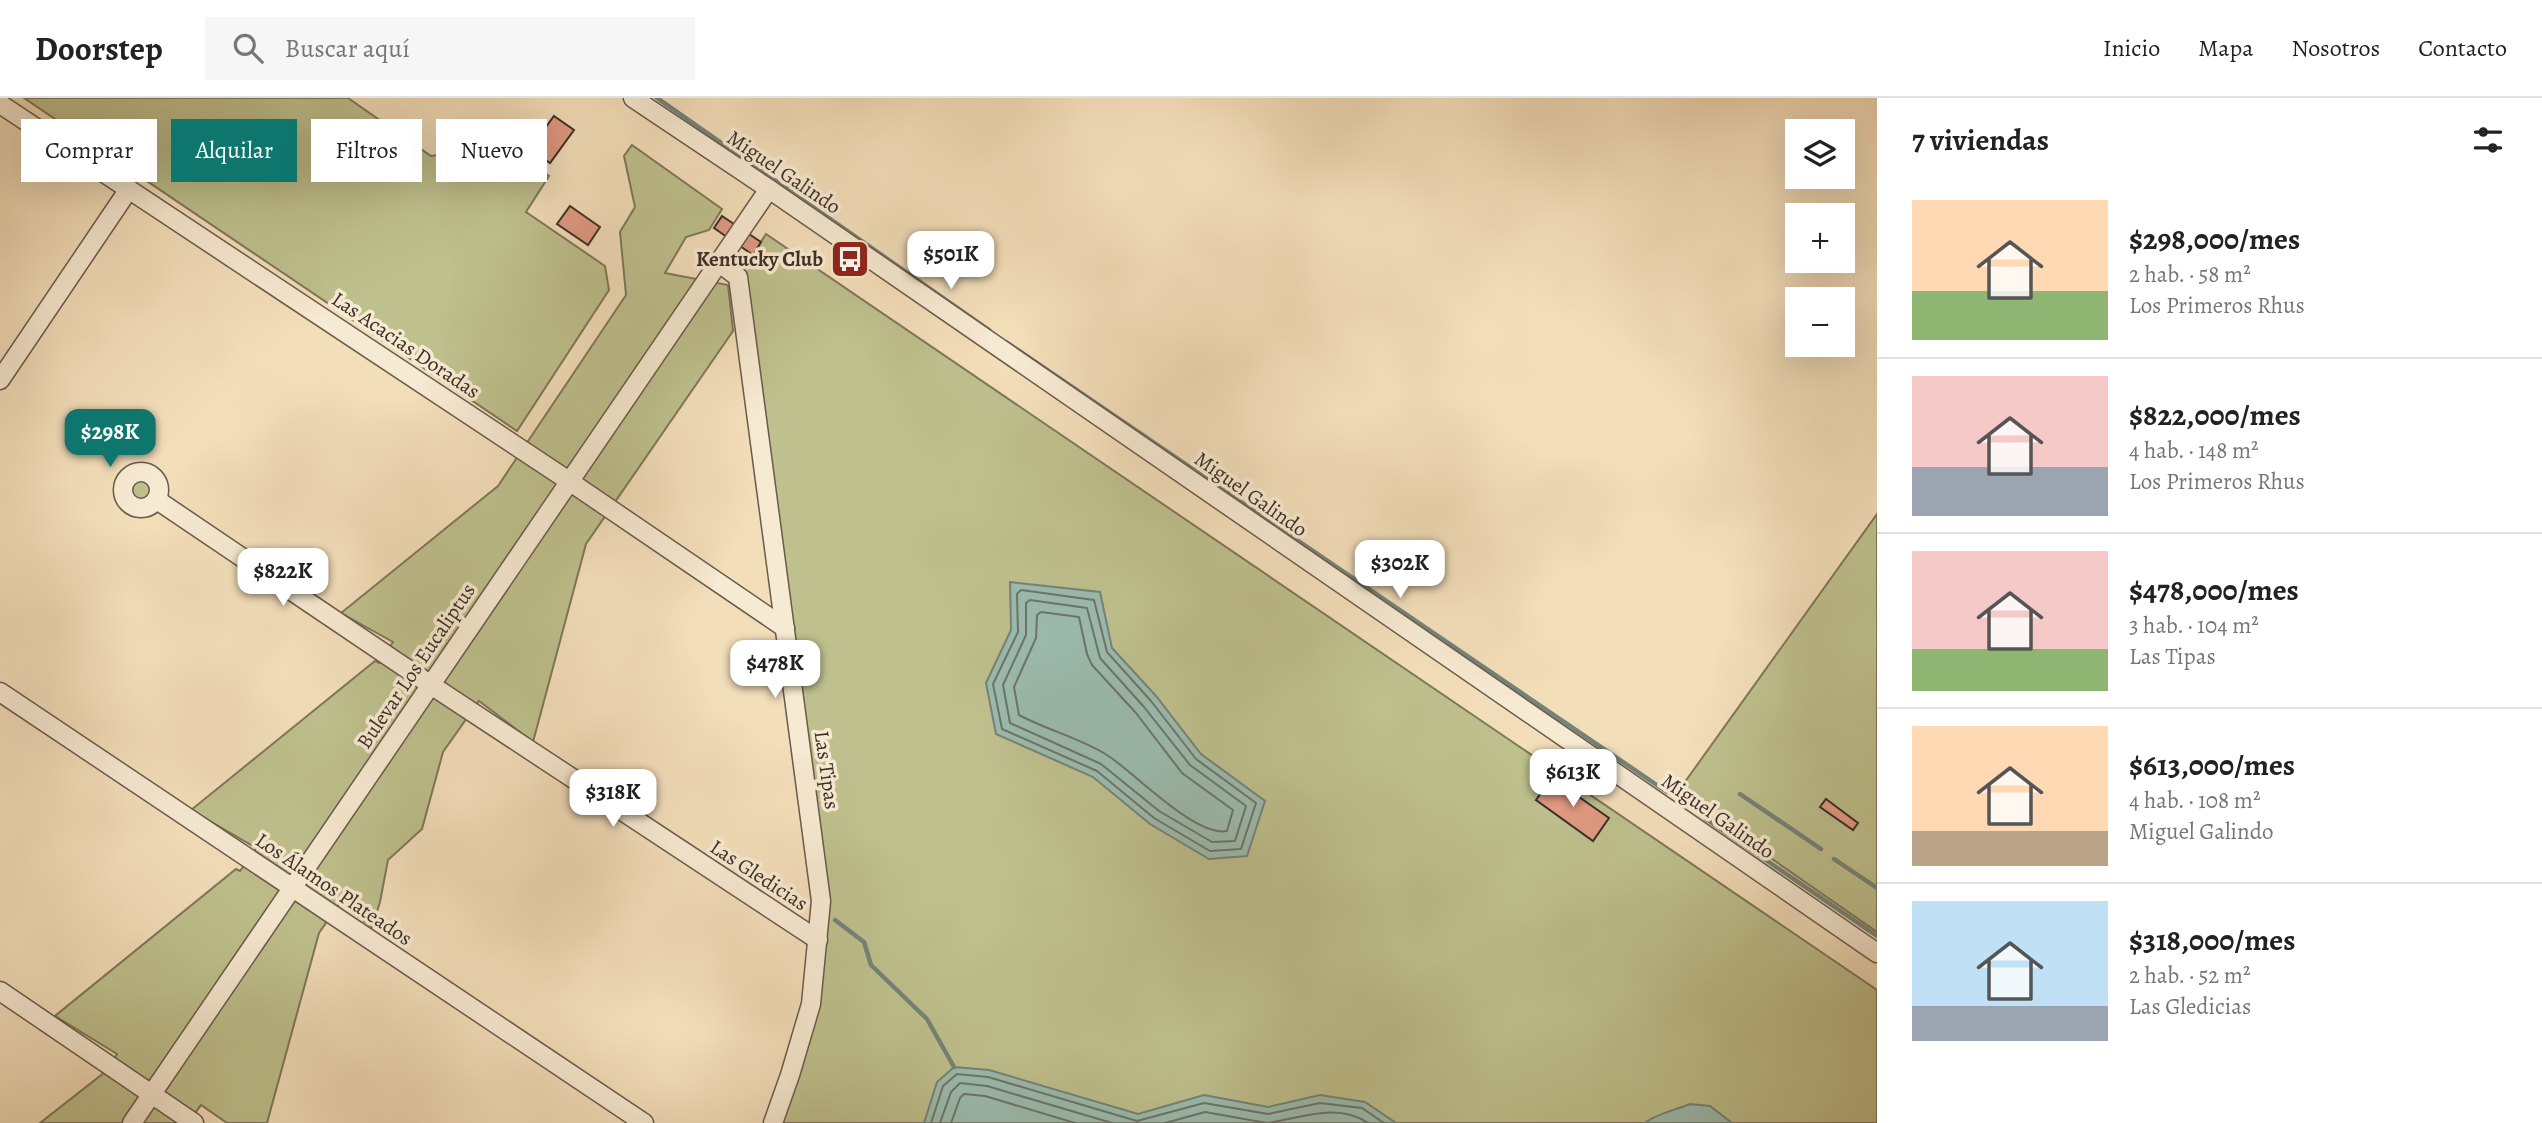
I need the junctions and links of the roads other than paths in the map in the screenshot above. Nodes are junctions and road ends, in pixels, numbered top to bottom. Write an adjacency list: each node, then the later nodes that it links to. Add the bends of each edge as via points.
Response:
1 (633, 98): 4 (street, Miguel Galindo)
2 (0, 103): 3 (street, Las Acacias Doradas)
3 (129, 189): 6 (street); 7 (street, Las Acacias Doradas)
4 (769, 189): 5 (street, Bulevar Los Eucaliptus); 14 (street, Miguel Galindo)
5 (718, 262): 7 (street, Bulevar Los Eucaliptus); 9 (street, Las Tipas, via 738,277)
6 (0, 380)
7 (569, 481): 9 (street, Las Acacias Doradas); 10 (street, Bulevar Los Eucaliptus)
8 (157, 500): 10 (street, Las Gledicias)
9 (785, 628): 13 (street, Las Tipas, via 821,901)
10 (430, 685): 12 (street, Bulevar Los Eucaliptus); 13 (street, Las Gledicias)
11 (0, 692): 12 (street, Los Álamos Plateados)
12 (292, 888): 16 (street, Bulevar Los Eucaliptus); 19 (street, Los Álamos Plateados)
13 (818, 940): 20 (street, Las Tipas, via 811,1004)
14 (1877, 953)
15 (0, 990): 16 (street)
16 (151, 1095): 17 (street, Bulevar Los Eucaliptus); 18 (street)
17 (132, 1123)
18 (194, 1123)
19 (644, 1123)
20 (773, 1123)

